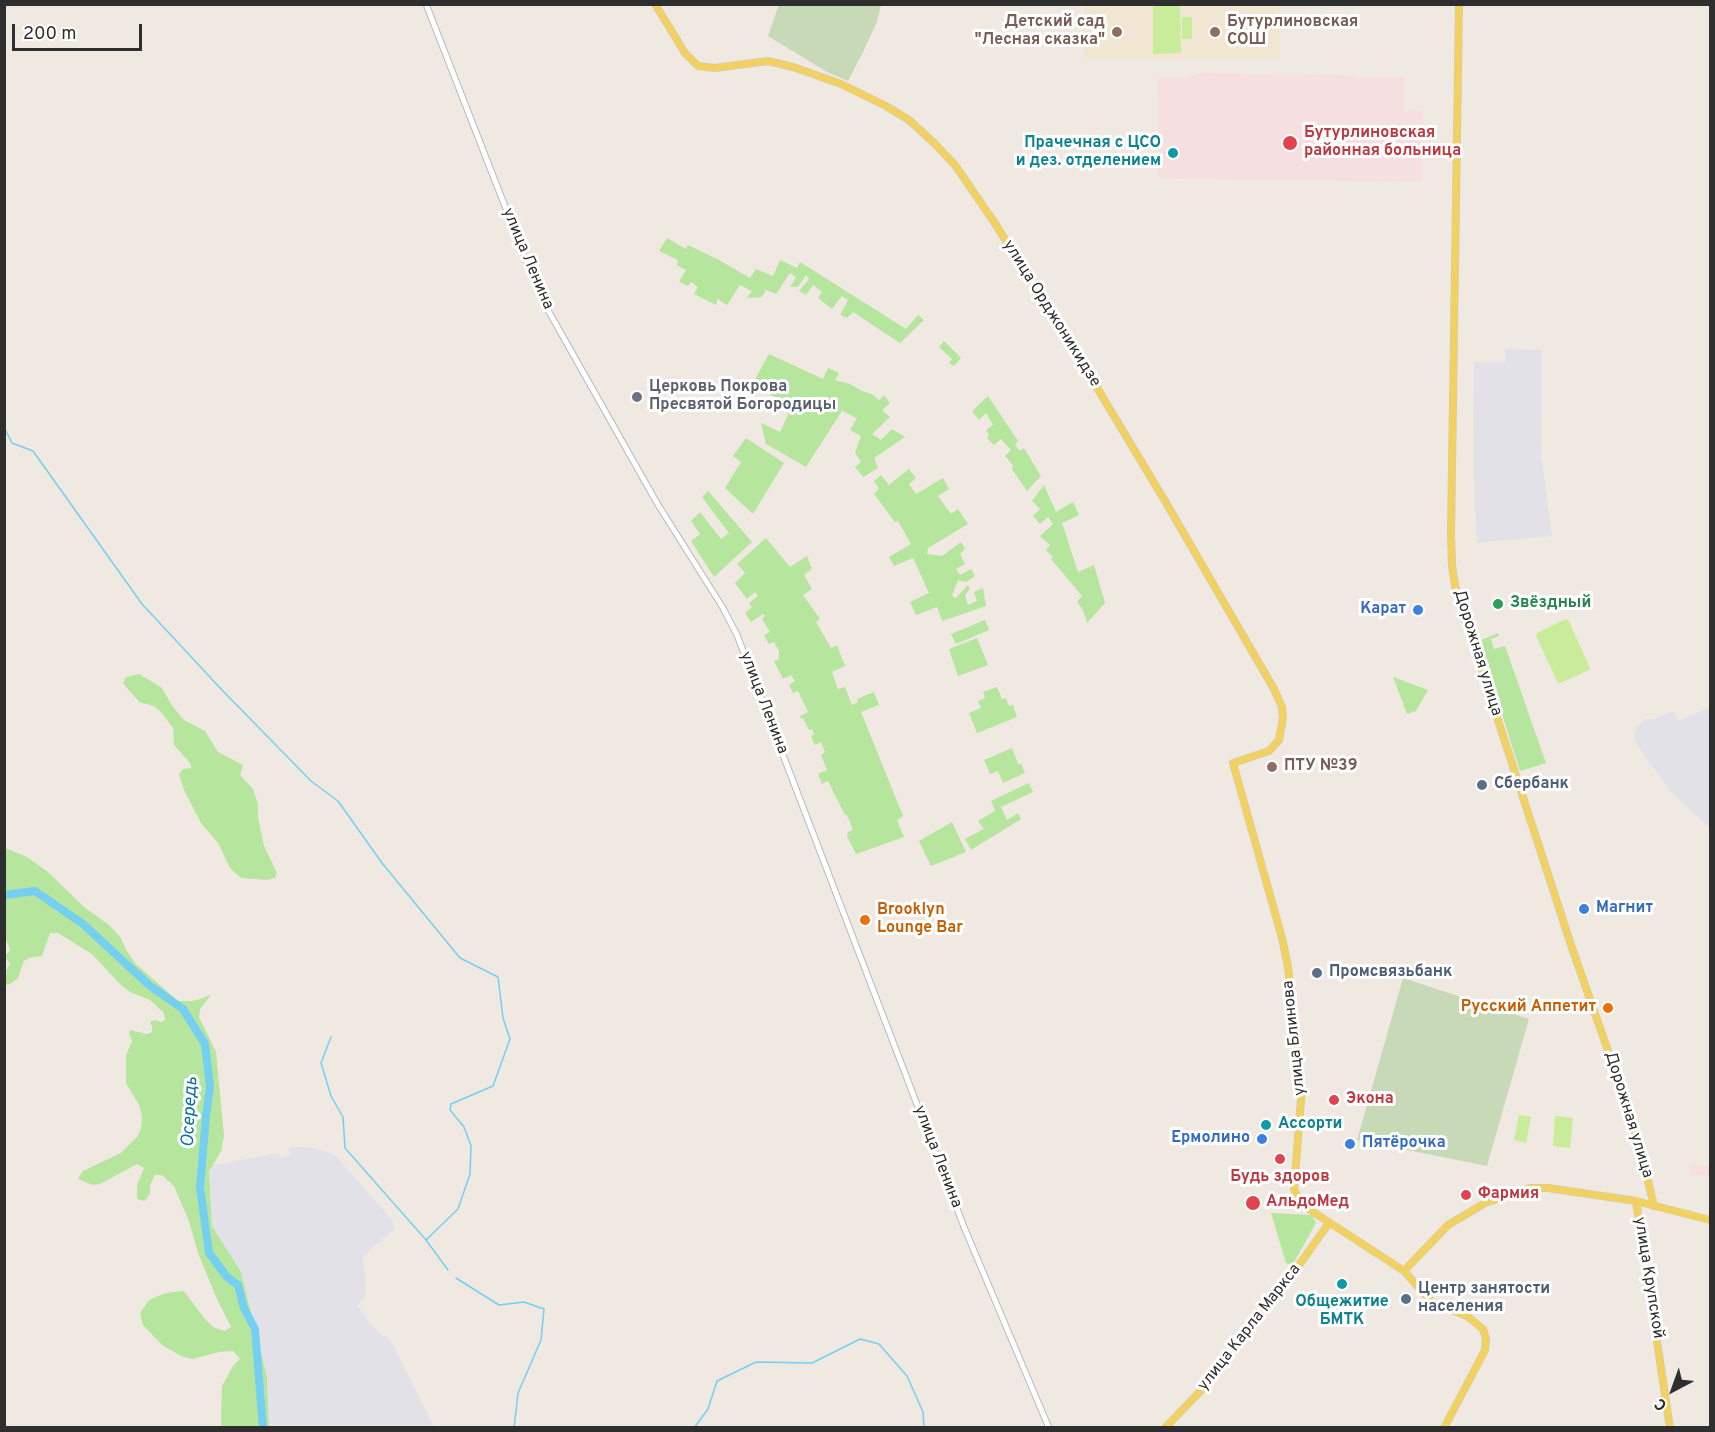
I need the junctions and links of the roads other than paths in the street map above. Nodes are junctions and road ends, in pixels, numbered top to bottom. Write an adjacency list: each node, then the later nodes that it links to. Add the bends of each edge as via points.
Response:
1 (426, 4): 10 (street, улица Ленина, via 535,286 657,503 737,635 964,1227)
2 (655, 4): 4 (main road, улица Орджоникидзе, via 685,53 698,66 715,68 768,61 841,84 909,120 955,165 1051,311 1278,698 1283,718 1280,740 1269,751)
3 (1459, 4): 6 (main road, Дорожная улица, via 1451,532 1456,591 1640,1148)
4 (1233, 763): 8 (main road, улица Блинова, via 1282,938 1289,977 1302,1088 1294,1189 1301,1204)
5 (1636, 1201): 6 (main road); 9 (main road, via 1548,1188 1517,1191 1485,1203 1448,1225); 13 (main road, улица Крупской)
6 (1654, 1206): 7 (main road)
7 (1710, 1220)
8 (1329, 1223): 9 (main road, улица Блинова); 11 (main road, улица Карла Маркса, via 1211,1380)
9 (1404, 1270): 12 (main road, улица Блинова, via 1432,1302 1480,1325 1486,1339 1485,1350)
10 (1049, 1428)
11 (1165, 1428)
12 (1444, 1428)
13 (1670, 1428)

